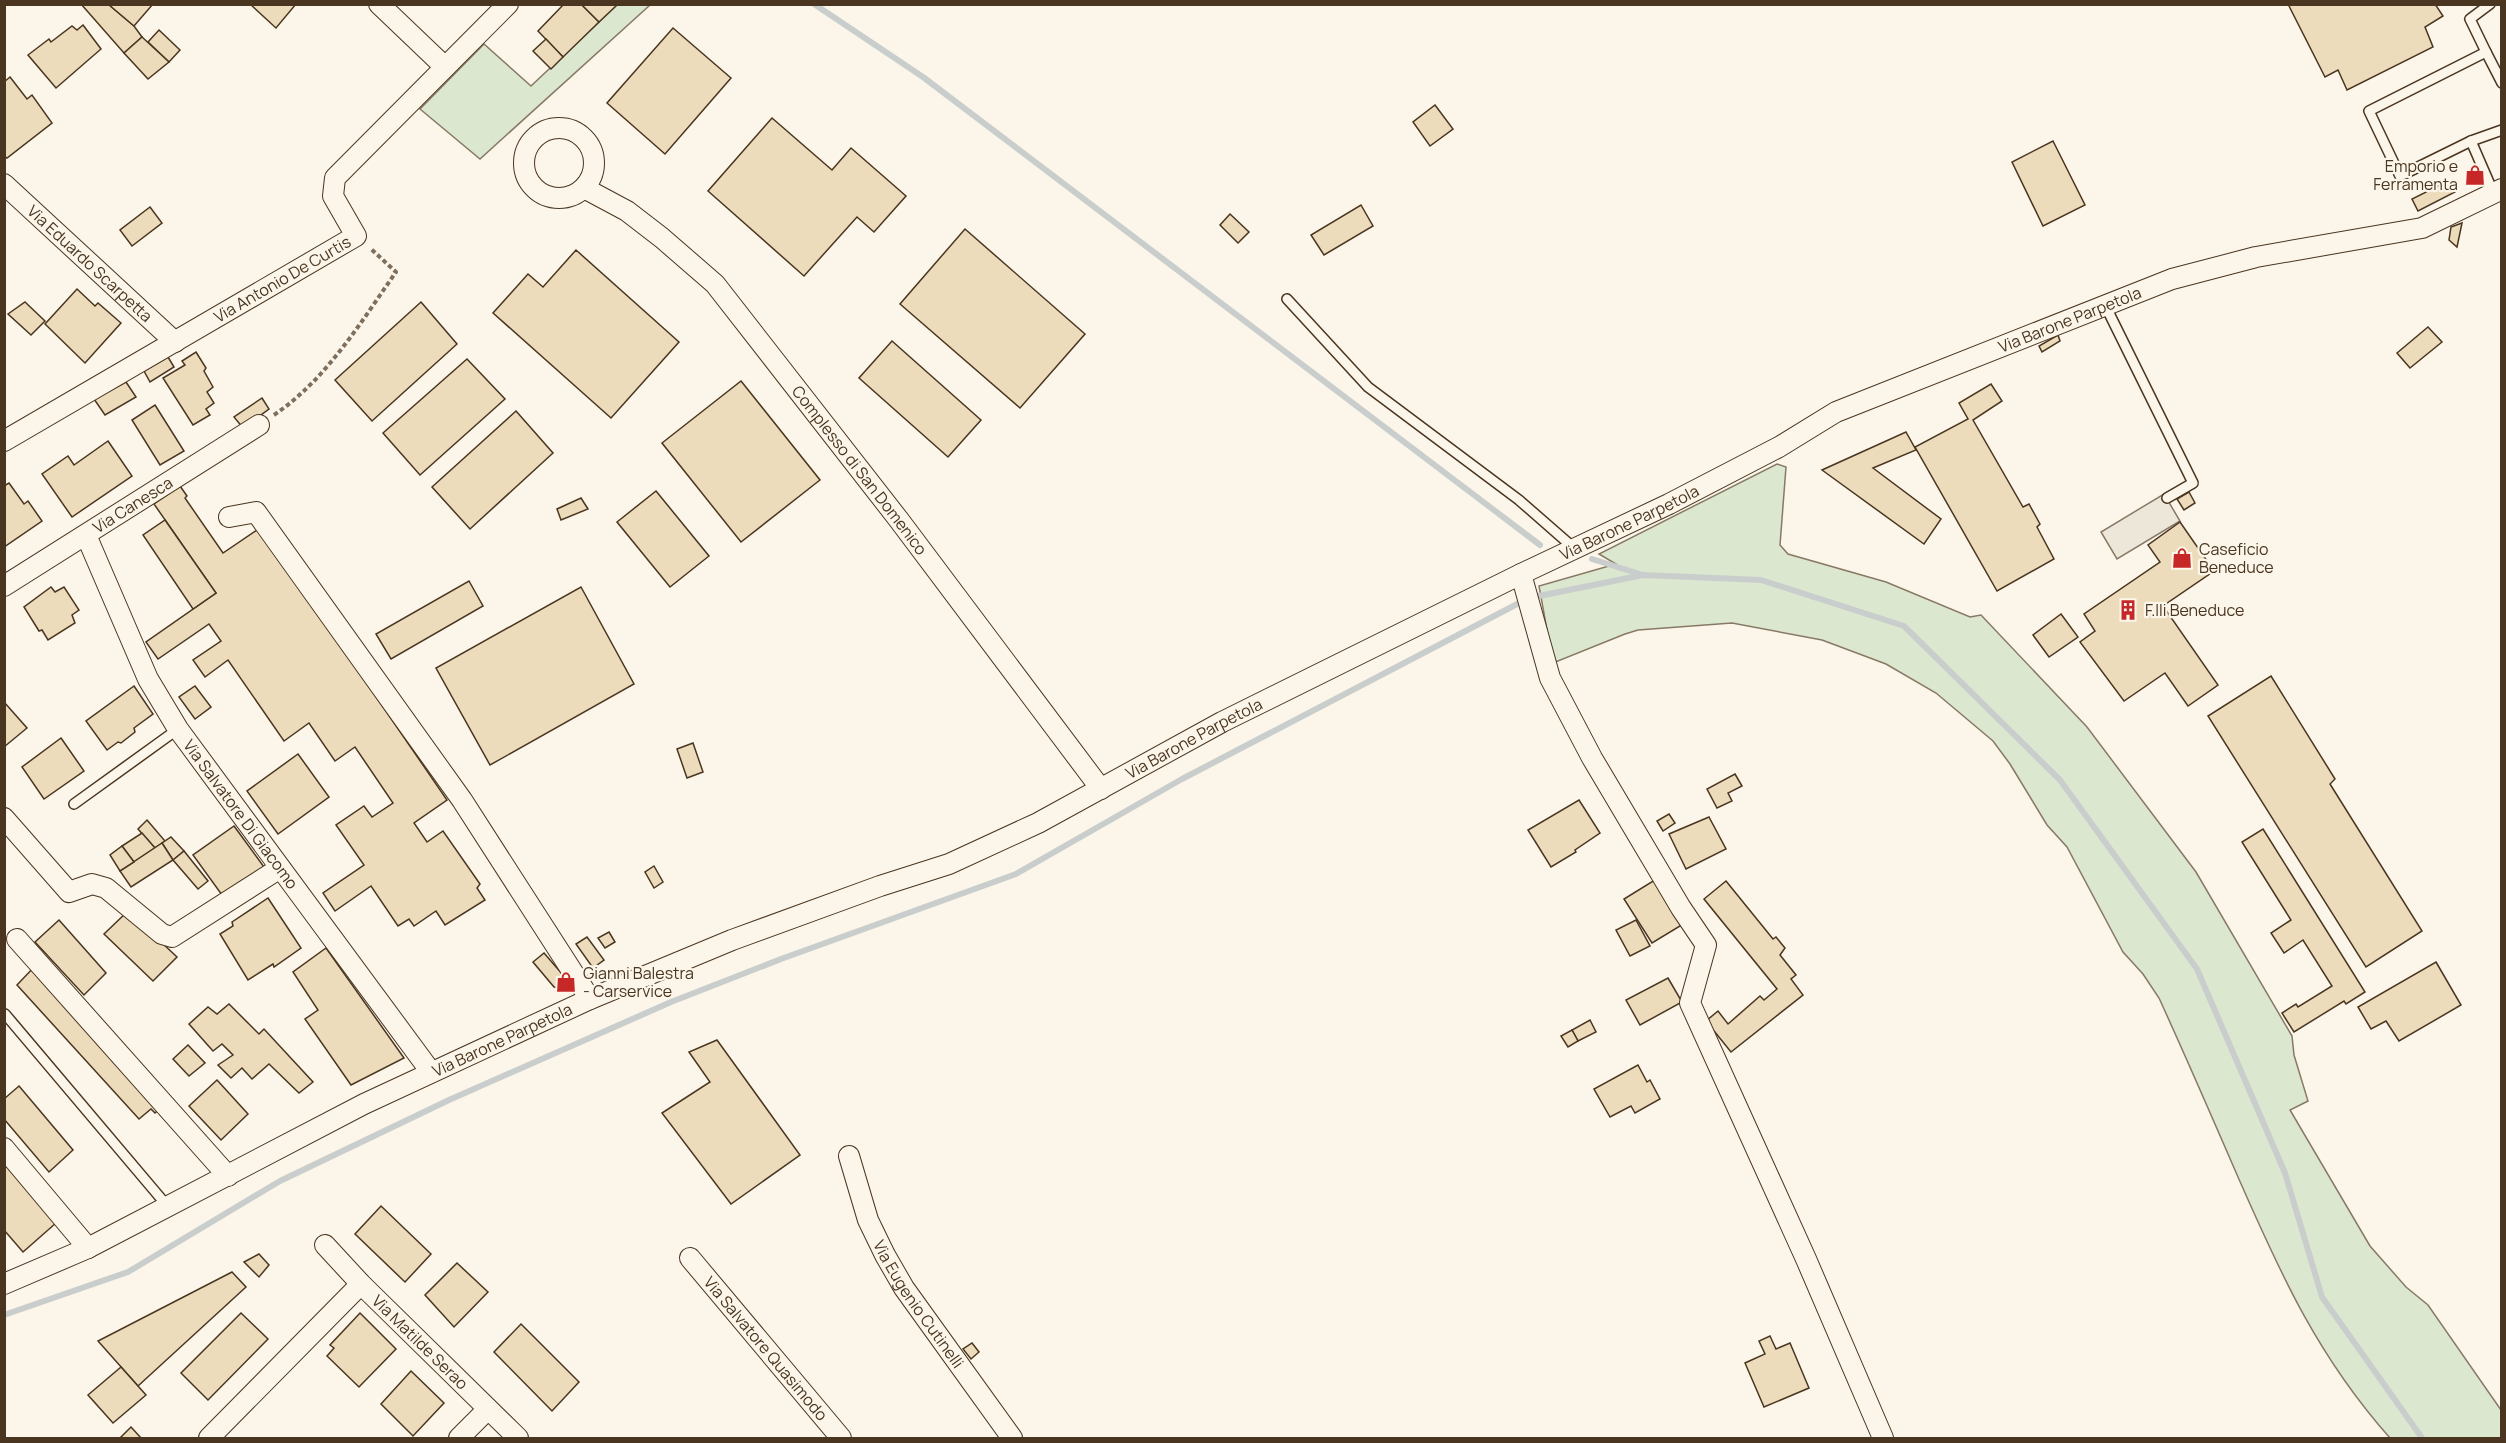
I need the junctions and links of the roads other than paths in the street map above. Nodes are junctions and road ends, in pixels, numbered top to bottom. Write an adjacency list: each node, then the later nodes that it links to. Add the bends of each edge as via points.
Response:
1 (379, 4): 5 (street)
2 (508, 4): 5 (street, Via Antonio De Curtis)
3 (2490, 4): 4 (lane, via 2470,19)
4 (2486, 52): 6 (lane); 8 (lane, via 2368,111 2400,176)
5 (445, 67): 14 (street, Via Antonio De Curtis, via 335,178 333,196 356,236)
6 (2502, 83)
7 (2502, 130): 8 (lane)
8 (2470, 141): 11 (lane)
9 (4, 184): 14 (street, Via Eduardo Scarpetta)
10 (584, 188): 24 (street, Complesso di San Domenico, via 641,221 715,284)
11 (2498, 191): 13 (street, Via Barone Parpetola, via 2422,228 2256,257 2172,279)
12 (1287, 299): 20 (lane, via 1368,387 1519,500)
13 (2105, 305): 17 (lane, via 2193,483); 20 (street, Via Barone Parpetola, via 1836,412 1779,447)
14 (175, 342): 16 (street, Via Antonio De Curtis)
15 (259, 425): 19 (street, Via Canesca)
16 (4, 441)
17 (2167, 498)
18 (229, 517): 29 (street, via 256,512 462,800)
19 (86, 535): 22 (street, Via Canesca); 23 (street, Via Salvatore Di Giacomo, via 148,679)
20 (1575, 549): 21 (street, Via Barone Parpetola)
21 (1521, 574): 24 (street, Via Barone Parpetola, via 1222,722); 47 (street, via 1550,678 1592,758 1706,945 1690,1003)
22 (4, 586)
23 (178, 729): 25 (lane); 27 (street, Via Salvatore Di Giacomo)
24 (1101, 789): 29 (street, Via Barone Parpetola, via 949,864 714,947)
25 (74, 804)
26 (4, 818): 27 (street, via 69,892 92,884 106,888 162,934 171,937)
27 (280, 868): 31 (street, Via Salvatore Di Giacomo)
28 (17, 939): 34 (street)
29 (590, 999): 31 (street, Via Barone Parpetola)
30 (4, 1014): 35 (lane)
31 (431, 1072): 34 (street, Via Barone Parpetola)
32 (4, 1148): 37 (street)
33 (849, 1156): 46 (street, Via Eugenio Cutinelli, via 868,1220 885,1256)
34 (228, 1176): 35 (street, Via Barone Parpetola)
35 (168, 1208): 37 (street, Via Barone Parpetola)
36 (326, 1245): 40 (street, Via Matilde Serao)
37 (88, 1248): 39 (street, Via Barone Parpetola)
38 (690, 1258): 45 (street, Via Salvatore Quasimodo)
39 (6, 1281)
40 (361, 1284): 41 (street, Via Matilde Serao); 42 (street)
41 (488, 1408): 43 (street); 44 (street, Via Matilde Serao)
42 (208, 1438)
43 (459, 1438)
44 (518, 1438)
45 (841, 1438)
46 (1012, 1438)
47 (1883, 1438)

